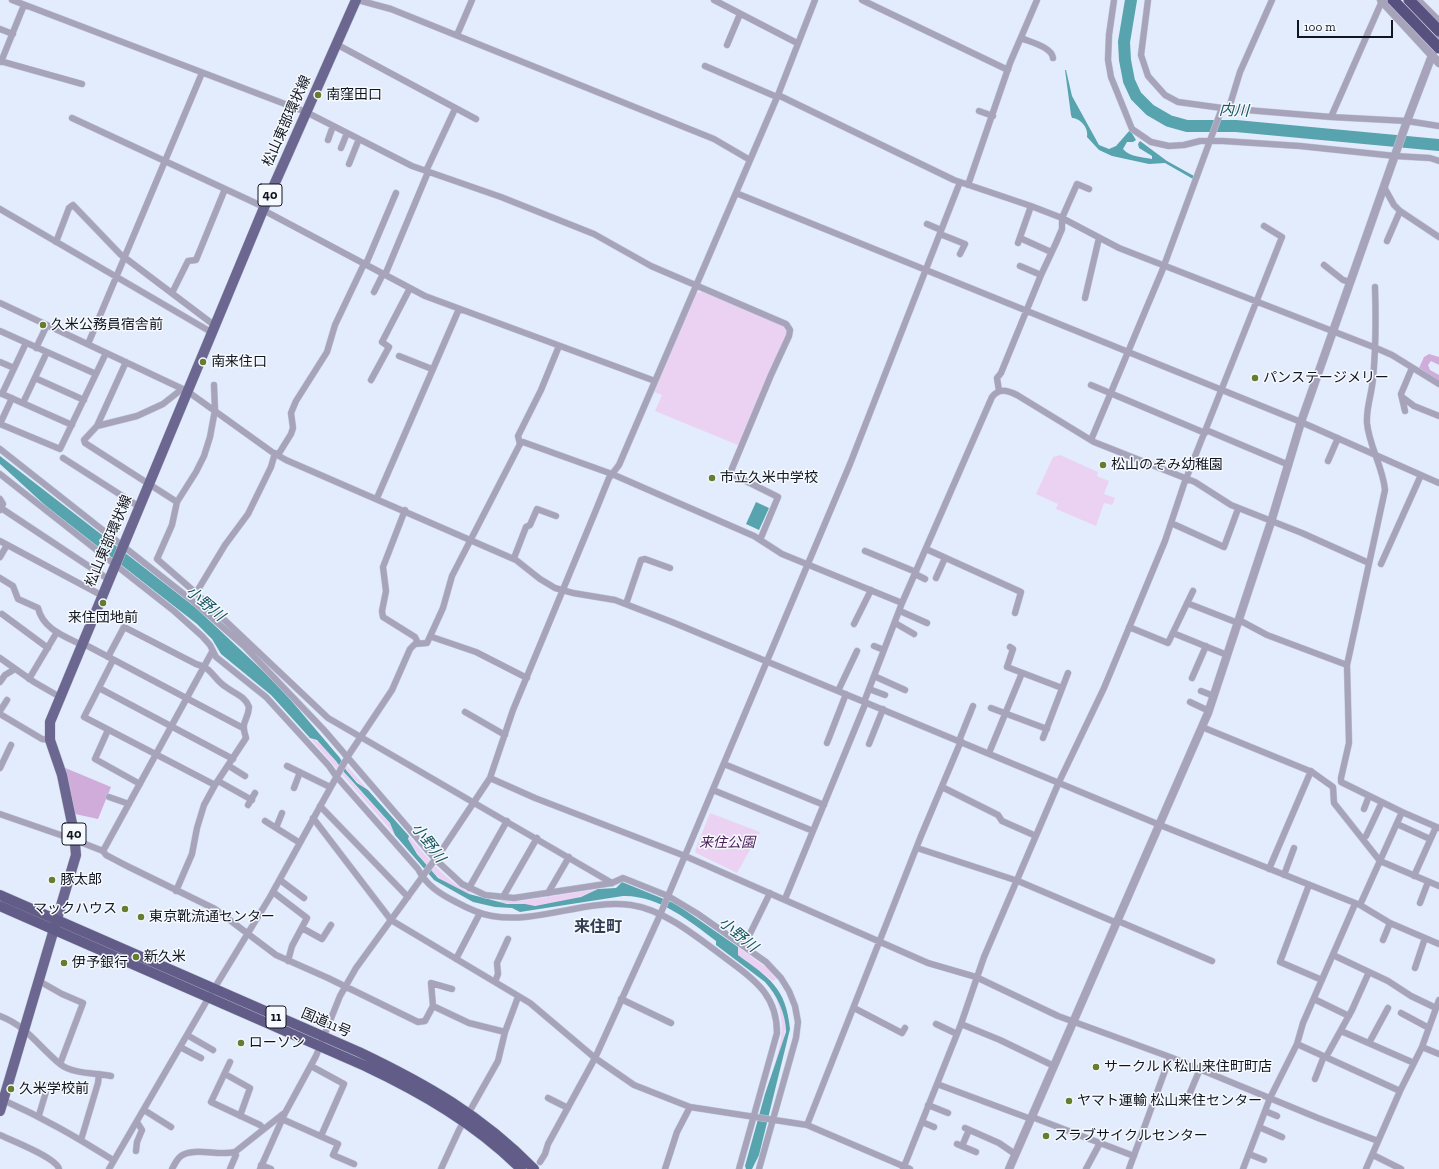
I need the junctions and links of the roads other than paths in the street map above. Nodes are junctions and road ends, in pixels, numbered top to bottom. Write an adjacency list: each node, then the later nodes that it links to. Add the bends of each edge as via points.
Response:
1 (12, 0): 14 (street)
2 (357, 0): 20 (street, via 391,9); 24 (main road, 松山東部環状線 / 40)
3 (472, 0): 20 (street)
4 (714, 0): 15 (street)
5 (815, 0): 23 (street)
6 (862, 0): 31 (street)
7 (1037, 0): 22 (street)
8 (1114, 0): 50 (street, via 1108,60 1111,77 1132,129 1160,145 1184,145)
9 (1148, 0): 37 (street, via 1141,55 1154,86 1178,102)
10 (1272, 0): 35 (street, via 1240,72)
11 (1385, 0): 26 (highway, bridge); 41 (street)
12 (1409, 0): 18 (highway)
13 (1417, 0): 16 (street)
14 (28, 4): 19 (street); 32 (street)
15 (740, 14): 23 (street); 25 (street)
16 (1439, 22)
17 (0, 29): 19 (street)
18 (1439, 31)
19 (13, 34): 28 (street)
20 (457, 35): 53 (street, via 714,139)
21 (1439, 37): 26 (street)
22 (1021, 38): 27 (street, via 1047,49); 31 (street)
23 (797, 43): 34 (street)
24 (336, 44): 36 (street); 39 (main road, 松山東部環状線 / 40)
25 (727, 45)
26 (1435, 52): 29 (street); 44 (street)
27 (1053, 58)
28 (1, 62): 33 (street)
29 (1439, 63)
30 (705, 66): 34 (street)
31 (1008, 70): 40 (street)
32 (202, 73): 39 (street); 55 (street)
33 (82, 84)
34 (777, 96): 53 (street); 58 (street)
35 (1229, 108): 37 (street); 41 (street)
36 (455, 109): 43 (street); 57 (street)
37 (1221, 109): 50 (street)
38 (979, 111): 40 (street)
39 (306, 112): 45 (street); 66 (main road, 松山東部環状線 / 40)
40 (993, 116): 59 (street)
41 (1331, 117): 44 (street)
42 (72, 118): 55 (street)
43 (476, 119)
44 (1407, 123): 46 (street); 52 (street)
45 (333, 126): 47 (street); 49 (street)
46 (1439, 126)
47 (347, 133): 48 (street); 51 (street)
48 (359, 139): 56 (street); 57 (street)
49 (328, 140)
50 (1211, 140): 52 (street); 81 (street)
51 (341, 148)
52 (1395, 154): 54 (street); 60 (street)
53 (750, 160): 64 (street)
54 (1439, 161)
55 (165, 162): 61 (street); 79 (street)
56 (349, 164)
57 (427, 171): 85 (street); 89 (street, via 502,197 594,234 651,266)
58 (960, 182): 59 (street); 72 (street)
59 (968, 185): 65 (street)
60 (1384, 187): 68 (street); 88 (street)
61 (225, 189): 66 (street); 93 (street, via 196,260 188,261)
62 (1089, 189): 69 (street, via 1077,184)
63 (396, 193): 80 (street)
64 (736, 193): 84 (street); 89 (street)
65 (1031, 206): 69 (street); 77 (street, via 1019,241)
66 (263, 208): 80 (street); 100 (main road, 松山東部環状線 / 40)
67 (0, 209): 76 (street)
68 (1400, 211): 73 (street); 75 (street)
69 (1062, 218): 74 (street); 77 (street, via 1062,229)
70 (927, 224): 72 (street)
71 (1264, 226): 95 (street, via 1282,237)
72 (940, 232): 78 (street, via 965,244); 84 (street)
73 (1439, 237)
74 (1099, 238): 81 (street); 94 (street)
75 (1386, 241)
76 (56, 242): 79 (street, via 69,208 73,205); 87 (street)
77 (1051, 252): 86 (street)
78 (960, 254)
79 (124, 257): 87 (street); 93 (street)
80 (365, 264): 85 (street); 145 (street, via 335,325 327,352 296,401 291,413 291,434)
81 (1164, 265): 95 (street); 109 (street)
82 (1324, 265): 88 (street, via 1343,280)
83 (1020, 266): 86 (street)
84 (926, 269): 98 (street); 178 (street, via 850,464)
85 (384, 274): 91 (street); 92 (street)
86 (1041, 275): 98 (street)
87 (116, 277): 100 (street); 104 (street)
88 (1350, 282): 101 (street)
89 (696, 286): 120 (street); 167 (street, via 786,324 790,330 731,471 734,475 778,497)
90 (1375, 287): 107 (street)
91 (410, 288): 97 (street); 119 (street, via 382,342 389,347)
92 (374, 292)
93 (172, 293): 100 (street)
94 (1085, 298)
95 (1256, 301): 101 (street); 125 (street)
96 (0, 303): 99 (street)
97 (459, 309): 105 (street); 116 (street)
98 (1027, 310): 109 (street); 126 (street, via 997,378)
99 (46, 325): 104 (street); 106 (street)
100 (213, 329): 124 (main road, 松山東部環状線 / 40)
101 (1333, 330): 107 (street); 136 (street)
102 (0, 331): 103 (street)
103 (26, 343): 106 (street); 114 (street)
104 (88, 344): 110 (street)
105 (559, 346): 120 (street); 143 (street, via 518,436)
106 (36, 348): 108 (street)
107 (1376, 348): 115 (street); 146 (street, via 1372,386 1366,407 1367,425)
108 (47, 352): 117 (street); 118 (street)
109 (1128, 352): 125 (street); 128 (street)
110 (106, 353): 113 (street); 117 (street)
111 (399, 356): 116 (street)
112 (0, 362): 114 (street)
113 (126, 362): 124 (street); 139 (street)
114 (14, 368): 127 (street)
115 (1412, 368): 122 (street); 129 (street)
116 (432, 369): 156 (street)
117 (96, 374): 131 (street)
118 (35, 378): 131 (street); 132 (street)
119 (371, 380)
120 (655, 381): 151 (street, via 619,465)
121 (1091, 384): 128 (street)
122 (1439, 384)
123 (214, 385): 133 (street)
124 (185, 390): 133 (street); 139 (street, via 137,416); 155 (main road, 松山東部環状線 / 40)
125 (1222, 390): 136 (street); 140 (street)
126 (999, 391): 142 (street, via 1010,391); 171 (street, via 992,398)
127 (1, 393): 130 (street)
128 (1111, 393): 140 (street); 142 (street)
129 (1402, 397): 134 (street); 135 (street, via 1414,406)
130 (12, 398): 132 (street); 137 (street)
131 (84, 400): 138 (street)
132 (23, 403): 138 (street)
133 (215, 410): 145 (street); 158 (street, via 201,464)
134 (1405, 411)
135 (1439, 416)
136 (1301, 422): 141 (street); 149 (street)
137 (0, 424): 138 (street, via 60,449)
138 (72, 425)
139 (97, 426): 155 (street, via 84,440 85,443)
140 (1205, 432): 149 (street); 153 (street)
141 (1338, 438): 146 (street); 148 (street)
142 (1091, 440): 153 (street)
143 (520, 444): 151 (street, via 523,442); 166 (street)
144 (0, 449): 170 (street)
145 (276, 454): 156 (street); 189 (street, via 248,514 225,545)
146 (1375, 454): 152 (street); 177 (street, via 1385,490)
147 (63, 458): 159 (street)
148 (1328, 461)
149 (1289, 464): 164 (street)
150 (0, 474): 176 (street)
151 (612, 474): 167 (street); 187 (street)
152 (1421, 475): 154 (street); 179 (street)
153 (1187, 478): 160 (street); 165 (street)
154 (1439, 483)
155 (148, 484): 158 (street); 159 (main road, 松山東部環状線 / 40)
156 (377, 498): 162 (street)
157 (0, 499): 161 (street, via 3,501)
158 (177, 502): 189 (street, via 172,525 157,559)
159 (138, 506): 170 (main road, 松山東部環状線 / 40)
160 (1238, 508): 164 (street); 165 (street, via 1224,547)
161 (0, 509): 184 (street)
162 (405, 510): 166 (street); 206 (street, via 383,567 386,591 382,611 383,617 415,637)
163 (556, 516): 174 (street, via 537,509 530,525 526,527)
164 (1271, 522): 177 (street); 197 (street)
165 (1171, 523): 201 (street)
166 (471, 539): 174 (street); 205 (street, via 452,576)
167 (760, 540): 178 (street, via 782,554)
168 (0, 541): 169 (street)
169 (7, 544): 173 (street); 190 (street)
170 (122, 546): 176 (main road, 松山東部環状線 / 40); 266 (street, via 194,602 245,647 286,688)
171 (926, 549): 175 (street); 181 (street)
172 (866, 551): 181 (street)
173 (0, 557)
174 (514, 558): 187 (street, via 547,584)
175 (945, 558): 183 (street); 195 (street, via 1021,592)
176 (115, 563): 184 (main road, 松山東部環状線 / 40); 214 (street, via 202,636 210,645)
177 (1369, 563): 219 (street)
178 (807, 564): 186 (street); 218 (street)
179 (1381, 564)
180 (670, 568): 192 (street, via 642,560)
181 (916, 573): 185 (street); 193 (street)
182 (0, 578): 202 (street, via 13,586 18,599 38,608 45,624)
183 (936, 578)
184 (108, 579): 190 (main road, 松山東部環状線 / 40)
185 (925, 579)
186 (870, 590): 193 (street); 200 (street)
187 (563, 591): 192 (street); 225 (street)
188 (1193, 591): 191 (street)
189 (196, 593): 257 (street, via 323,715)
190 (102, 595): 207 (main road, 松山東部環状線 / 40)
191 (1187, 603): 197 (street); 203 (street)
192 (626, 604): 218 (street)
193 (902, 604): 194 (street)
194 (900, 611): 198 (street); 199 (street)
195 (1015, 613)
196 (2, 614): 211 (street)
197 (1238, 622): 215 (street); 219 (street)
198 (895, 623): 204 (street); 212 (street)
199 (927, 623)
200 (854, 624)
201 (1129, 627): 203 (street, via 1168,642); 277 (street, via 1104,688)
202 (57, 632): 207 (street); 211 (street)
203 (1173, 633): 209 (street)
204 (914, 634)
205 (432, 637): 206 (street, via 428,643); 225 (street, via 476,652)
206 (418, 643): 257 (street, via 410,649 392,690)
207 (82, 644): 217 (street); 237 (main road, 松山東部環状線 / 40)
208 (874, 646): 212 (street)
209 (1206, 646): 215 (street); 226 (street)
210 (1010, 647): 223 (street, via 1013,649 1007,667)
211 (48, 648): 227 (street)
212 (884, 650): 224 (street)
213 (857, 651): 233 (street)
214 (212, 652): 220 (street); 274 (street, via 266,697)
215 (1227, 655): 238 (street)
216 (0, 658): 221 (street)
217 (111, 658): 220 (street, via 124,627); 229 (street); 239 (street)
218 (766, 662): 233 (street); 268 (street)
219 (1347, 665): 286 (street, via 1349,743 1341,782)
220 (204, 666): 239 (street); 252 (street, via 225,687 236,692 248,704 249,711)
221 (15, 669): 227 (street); 228 (street, via 4,675)
222 (1068, 673): 230 (street)
223 (1022, 674): 230 (street); 249 (street)
224 (874, 676): 231 (street); 232 (street)
225 (527, 678): 256 (street)
226 (1192, 678)
227 (29, 679): 237 (street)
228 (0, 682)
229 (98, 688): 251 (street); 255 (street, via 84,717)
230 (1062, 688): 254 (street)
231 (869, 689): 236 (street); 241 (street)
232 (905, 690)
233 (838, 691): 235 (street)
234 (1201, 691): 238 (street)
235 (846, 694): 241 (street); 261 (street)
236 (885, 695)
237 (60, 696): 259 (main road, 松山東部環状線 / 40, via 50,722)
238 (1214, 696): 247 (street)
239 (187, 698): 251 (street); 252 (street)
240 (7, 700): 246 (street)
241 (865, 702): 245 (street); 290 (street)
242 (1190, 702): 247 (street)
243 (973, 706): 260 (street)
244 (991, 708): 249 (street)
245 (883, 709): 260 (street); 262 (street)
246 (0, 711)
247 (1209, 711): 253 (street)
248 (465, 712): 256 (street)
249 (1005, 713): 254 (street); 264 (street)
250 (0, 714): 259 (street, via 42,740)
251 (171, 727): 265 (street); 267 (street)
252 (243, 728): 267 (street, via 246,738)
253 (1202, 728): 273 (street); 300 (street)
254 (1047, 729): 258 (street)
255 (108, 730): 265 (street); 279 (street, via 95,754 95,759)
256 (505, 735): 276 (street)
257 (360, 736): 266 (street); 288 (street)
258 (1043, 738)
259 (50, 740): 308 (main road, 松山東部環状線 / 40, via 62,775)
260 (960, 741): 264 (street); 281 (street)
261 (827, 743)
262 (869, 744)
263 (11, 745): 271 (street)
264 (989, 753): 277 (street)
265 (156, 755): 278 (street); 279 (street)
266 (347, 758): 274 (street); 315 (street)
267 (233, 759): 269 (street)
268 (724, 764): 283 (street); 290 (street)
269 (229, 766): 275 (street); 278 (street)
270 (287, 766): 272 (street)
271 (0, 768)
272 (300, 772): 280 (street); 282 (street)
273 (1311, 772): 316 (street, via 1333,787 1334,803); 317 (street)
274 (337, 775): 280 (street); 319 (street)
275 (245, 776)
276 (490, 778): 288 (street); 313 (street)
277 (1059, 782): 300 (street); 304 (street)
278 (216, 783): 284 (street, via 250,803); 328 (street, via 202,810 192,854)
279 (140, 784): 289 (street)
280 (330, 787): 291 (street)
281 (942, 787): 304 (street, via 998,815 1002,822); 310 (street)
282 (294, 788)
283 (713, 790): 303 (street); 313 (street)
284 (255, 793)
285 (109, 796): 289 (street)
286 (1369, 796): 287 (street); 292 (street)
287 (1382, 802): 293 (street); 305 (street)
288 (475, 803): 298 (street); 315 (street)
289 (129, 804): 312 (street)
290 (824, 805): 303 (street)
291 (320, 806): 296 (street); 333 (street)
292 (1364, 809)
293 (1402, 812): 299 (street); 301 (street)
294 (282, 813): 302 (street)
295 (0, 814): 308 (street)
296 (313, 818): 309 (street); 343 (street)
297 (265, 821): 302 (street)
298 (507, 821): 306 (street); 327 (street)
299 (1397, 824): 307 (street); 316 (street)
300 (1160, 825): 317 (street); 344 (street)
301 (1438, 827): 307 (street)
302 (276, 828): 309 (street)
303 (813, 831): 337 (street)
304 (1036, 836): 322 (street)
305 (1366, 836)
306 (537, 838): 314 (street); 336 (street)
307 (1430, 839): 320 (street)
308 (75, 840): 312 (street); 346 (main road, 松山東部環状線 / 40, via 76,855)
309 (300, 843): 321 (street)
310 (917, 848): 322 (street); 353 (street)
311 (1294, 848): 318 (street)
312 (103, 851): 328 (street, via 106,855)
313 (685, 856): 331 (street); 334 (street)
314 (569, 857): 324 (street); 330 (street)
315 (435, 860): 319 (street); 327 (street)
316 (1380, 861): 320 (street); 339 (street)
317 (1269, 869): 318 (street)
318 (1284, 875): 325 (street)
319 (423, 876): 333 (street); 341 (street, via 443,895)
320 (1414, 876): 323 (street)
321 (280, 880): 329 (street); 335 (street)
322 (1018, 881): 344 (street); 362 (street)
323 (1428, 882): 326 (street); 338 (street)
324 (612, 883): 330 (street); 334 (street, via 622,878)
325 (1309, 885): 339 (street); 363 (street, via 1280,962)
326 (1439, 886)
327 (469, 888): 336 (street, via 485,895)
328 (176, 891): 349 (street, via 215,909)
329 (274, 892): 347 (street, via 307,918); 349 (street)
330 (548, 893): 336 (street)
331 (770, 893): 337 (street); 355 (street)
332 (0, 895): 346 (highway, 国道11号 / 11)
333 (408, 897): 343 (street)
334 (668, 897): 342 (street); 355 (street)
335 (304, 898)
336 (503, 898)
337 (785, 899): 353 (street)
338 (1420, 903)
339 (1358, 904): 345 (street); 356 (street)
340 (0, 906): 346 (highway, 国道11号 / 11)
341 (480, 913): 342 (street, via 511,917 606,904 632,905); 357 (street)
342 (660, 914): 370 (street); 429 (street, via 681,926 756,981 771,1002 777,1033)
343 (391, 920): 357 (street); 366 (street)
344 (1117, 922): 359 (street); 380 (street)
345 (1390, 922): 350 (street); 352 (street)
346 (55, 924): 364 (main road, 松山東部環状線 / 40); 368 (highway, 国道11号 / 11)
347 (302, 928): 348 (street, via 322,939); 358 (street, via 292,946)
348 (330, 929)
349 (248, 934): 358 (street); 368 (street)
350 (1425, 938): 354 (street); 360 (street)
351 (508, 939): 365 (street, via 497,963 498,974)
352 (1383, 940)
353 (880, 942): 362 (street, via 928,963); 374 (street)
354 (1439, 944)
355 (744, 946): 433 (street, via 766,962 781,978 795,1006 798,1022 796,1038)
356 (1333, 955): 361 (street); 363 (street)
357 (456, 959): 365 (street)
358 (288, 961): 366 (street)
359 (1212, 961)
360 (1415, 968)
361 (1369, 972): 376 (street); 379 (street)
362 (976, 977): 380 (street); 383 (street)
363 (1322, 980): 371 (street)
364 (39, 981): 386 (main road, 松山東部環状線 / 40); 404 (street, via 83,1003)
365 (495, 982): 369 (street)
366 (345, 987): 373 (street, via 418,1022 425,1021); 391 (street)
367 (452, 989): 373 (street, via 431,983)
368 (211, 993): 390 (street); 391 (highway, 国道11号 / 11)
369 (518, 996): 388 (street); 401 (street, via 541,1011)
370 (622, 999): 381 (street); 401 (street)
371 (1314, 999): 379 (street); 393 (street)
372 (1439, 1000): 376 (street)
373 (433, 1006): 388 (street, via 469,1023)
374 (854, 1008): 384 (street, via 902,1033); 436 (street)
375 (1388, 1008): 392 (street)
376 (1436, 1008): 385 (street)
377 (1401, 1013): 385 (street)
378 (0, 1016): 386 (street)
379 (1349, 1016): 387 (street)
380 (1073, 1022): 398 (street); 406 (street)
381 (671, 1023)
382 (936, 1024): 389 (street)
383 (961, 1024): 389 (street); 406 (street)
384 (905, 1028)
385 (1429, 1028): 395 (street)
386 (24, 1029): 404 (street); 418 (main road, 松山東部環状線 / 40)
387 (1341, 1031): 392 (street); 399 (street)
388 (505, 1032): 431 (street, via 498,1061)
389 (957, 1034): 412 (street)
390 (186, 1035): 394 (street); 396 (street)
391 (323, 1042): 405 (street); 431 (highway, 国道11号 / 11, via 411,1078)
392 (1369, 1043): 403 (street)
393 (1296, 1044): 399 (street); 417 (street)
394 (180, 1046): 400 (street); 422 (street)
395 (1422, 1047): 397 (street); 403 (street)
396 (213, 1050)
397 (1439, 1054)
398 (1170, 1057): 407 (street); 453 (street)
399 (1326, 1057): 411 (street); 414 (street)
400 (201, 1058)
401 (595, 1058): 420 (street, via 634,1085); 421 (street)
402 (230, 1062): 409 (street)
403 (1414, 1063): 414 (street)
404 (60, 1064): 408 (street, via 75,1070)
405 (311, 1066): 428 (street); 442 (street, via 344,1084)
406 (1054, 1066): 432 (street)
407 (1200, 1069): 415 (street); 417 (street)
408 (99, 1074): 410 (street); 444 (street)
409 (225, 1074): 427 (street, via 250,1088); 427 (street, via 211,1102)
410 (111, 1076)
411 (1315, 1079)
412 (937, 1084): 419 (street); 432 (street)
413 (65, 1090): 426 (street, via 48,1085)
414 (1400, 1091): 445 (street)
415 (1189, 1095)
416 (548, 1098): 421 (street)
417 (1270, 1098): 424 (street); 445 (street)
418 (3, 1100): 423 (main road, 松山東部環状線 / 40); 426 (street)
419 (928, 1105): 425 (street); 435 (street)
420 (690, 1107): 429 (street); 467 (street, via 677,1132)
421 (568, 1108): 457 (street)
422 (144, 1110): 434 (street); 437 (street)
423 (0, 1111)
424 (1265, 1111): 430 (street); 439 (street)
425 (948, 1113)
426 (39, 1115): 444 (street)
427 (240, 1116): 440 (street)
428 (283, 1116): 440 (street); 442 (street); 458 (street)
429 (754, 1116): 433 (street); 468 (street)
430 (1277, 1116)
431 (466, 1117): 457 (highway, 国道11号 / 11); 465 (street); 466 (highway, 国道11号 / 11)
432 (1031, 1118): 446 (street); 450 (street)
433 (771, 1119): 436 (street); 469 (street)
434 (137, 1122): 447 (street, via 142,1130); 454 (street)
435 (922, 1122): 438 (street); 459 (street)
436 (807, 1125): 459 (street)
437 (171, 1127)
438 (934, 1127)
439 (1259, 1128): 443 (street); 451 (street)
440 (264, 1129): 448 (street)
441 (0, 1135): 460 (street, via 55,1162)
442 (321, 1136): 456 (street, via 338,1144 333,1155)
443 (1282, 1137)
444 (81, 1140): 454 (street)
445 (1378, 1141): 452 (street)
446 (1100, 1143): 453 (street); 471 (street)
447 (136, 1151)
448 (235, 1152): 462 (street, via 185,1153); 463 (street)
449 (976, 1152): 450 (street, via 960,1145 967,1129)
450 (1015, 1154): 470 (street)
451 (1249, 1154): 455 (street); 473 (street)
452 (1373, 1155): 474 (street); 475 (street)
453 (1134, 1156): 472 (street)
454 (114, 1160): 461 (street)
455 (1264, 1160)
456 (354, 1164)
457 (537, 1165)
458 (261, 1167): 464 (street)
459 (906, 1168)
460 (59, 1169)
461 (109, 1169)
462 (172, 1169)
463 (230, 1169)
464 (271, 1169)
465 (441, 1169)
466 (521, 1169)
467 (665, 1169)
468 (739, 1169)
469 (759, 1169)
470 (1009, 1169)
471 (1086, 1169)
472 (1129, 1169)
473 (1243, 1169)
474 (1366, 1169)
475 (1401, 1169)

